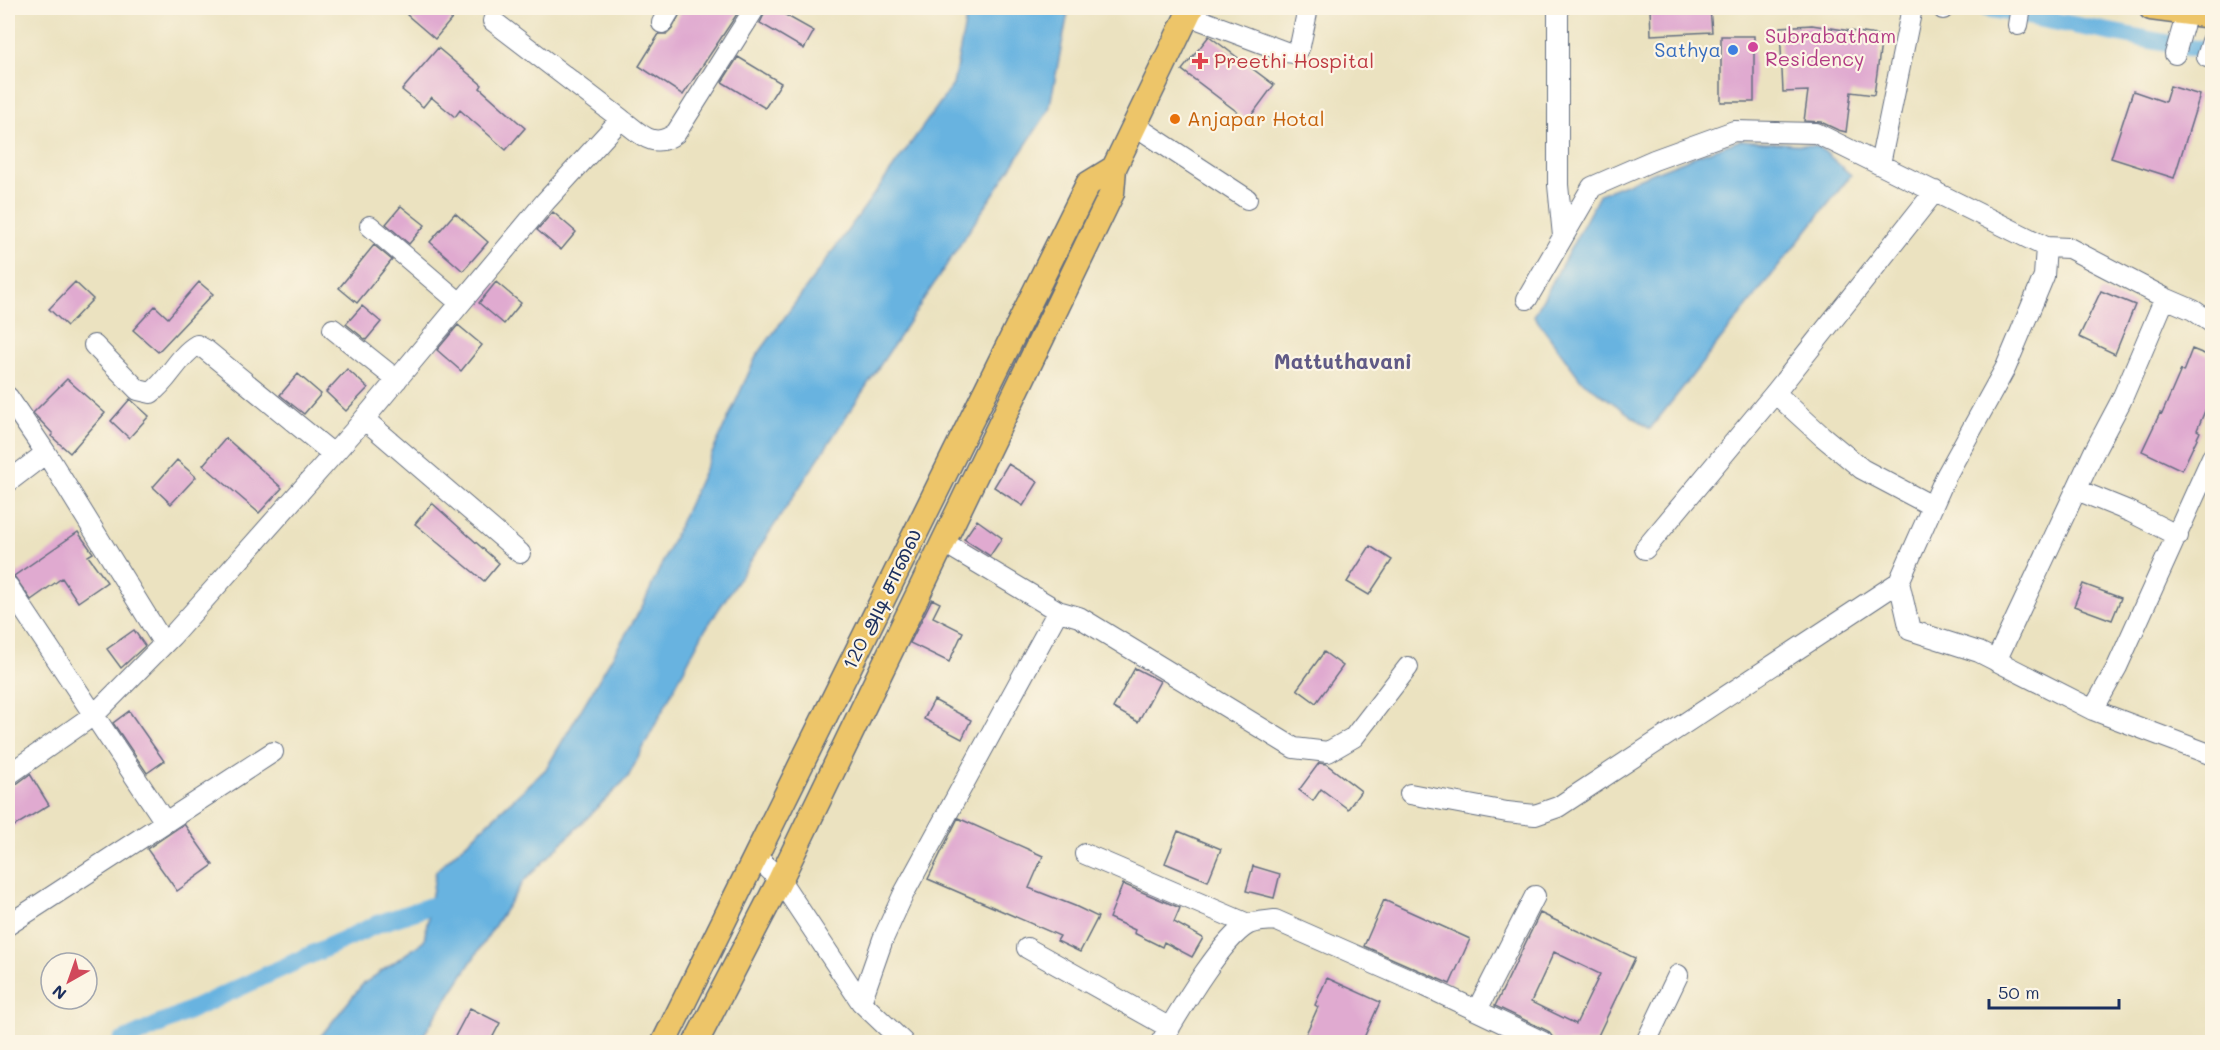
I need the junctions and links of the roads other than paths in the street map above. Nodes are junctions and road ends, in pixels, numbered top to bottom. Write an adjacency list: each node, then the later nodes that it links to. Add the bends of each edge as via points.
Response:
1 (755, 8): 11 (street, via 676,133 666,140 652,141)
2 (1308, 8): 6 (street, via 1300,46 1294,53)
3 (1558, 8): 18 (street, via 1558,185)
4 (1912, 8): 13 (street)
5 (2151, 8): 9 (main road)
6 (1189, 11): 12 (main road, 120 அடி சாலை)
7 (2212, 16): 9 (main road)
8 (493, 21): 11 (street)
9 (2185, 21): 10 (street)
10 (2175, 54)
11 (621, 119): 22 (street)
12 (1134, 125): 14 (main road, 120 அடி சாலை); 16 (street)
13 (1880, 164): 15 (street); 18 (street, via 1816,133 1734,132 1592,187)
14 (1114, 168): 37 (main road, 120 அடி சாலை, via 1112,193); 54 (main road, 120 அடி சாலை, via 1088,184)
15 (1935, 191): 19 (street); 27 (street)
16 (1247, 199)
17 (370, 226): 22 (street)
18 (1563, 236): 21 (street)
19 (2046, 247): 20 (street, via 2069,248); 35 (street, via 2044,276 2006,366)
20 (2165, 298): 23 (street); 34 (street)
21 (1527, 299)
22 (460, 303): 26 (street)
23 (2212, 323)
24 (333, 329): 26 (street)
25 (94, 345): 31 (street, via 138,390 151,393 189,349 197,345)
26 (397, 380): 29 (street)
27 (1775, 393): 35 (street, via 1862,469); 38 (street)
28 (8, 397): 30 (street)
29 (364, 419): 31 (street); 39 (street)
30 (46, 453): 33 (street); 43 (street)
31 (333, 454): 43 (street)
32 (2212, 457): 36 (street)
33 (8, 482)
34 (2077, 490): 36 (street); 44 (street)
35 (1932, 506): 40 (street)
36 (2178, 536): 46 (street)
37 (943, 542): 42 (street); 55 (main road, 120 அடி சாலை)
38 (1645, 549)
39 (520, 553)
40 (1899, 582): 44 (street, via 1910,630); 51 (street, via 1558,807 1535,814 1507,813)
41 (8, 586): 47 (street)
42 (1058, 610): 45 (street, via 1079,617 1294,748 1328,752 1354,737); 61 (street, via 904,893)
43 (164, 644): 47 (street)
44 (1996, 661): 46 (street)
45 (1408, 667)
46 (2093, 710): 49 (street)
47 (95, 714): 50 (street); 52 (street)
48 (273, 752): 52 (street)
49 (2212, 755)
50 (8, 775)
51 (1410, 794)
52 (165, 822): 58 (street)
53 (1086, 854): 57 (street)
54 (756, 856): 55 (street); 64 (main road, 120 அடி சாலை)
55 (780, 880): 61 (street); 65 (main road, 120 அடி சாலை)
56 (1535, 896): 62 (street)
57 (1248, 924): 62 (street, via 1275,920); 63 (street, via 1225,946)
58 (8, 925)
59 (1027, 948): 63 (street)
60 (1678, 975): 68 (street)
61 (861, 1002): 66 (street)
62 (1476, 1010): 67 (street)
63 (1165, 1035)
64 (664, 1042)
65 (696, 1042)
66 (903, 1042)
67 (1543, 1042)
68 (1646, 1042)

